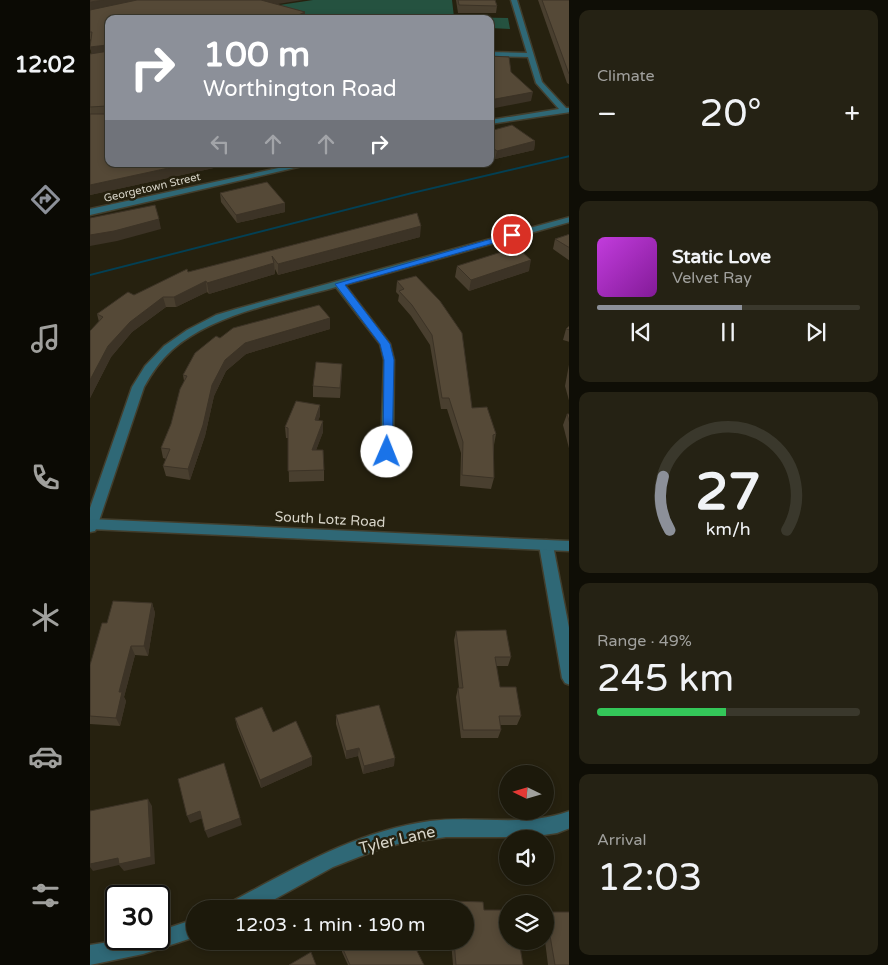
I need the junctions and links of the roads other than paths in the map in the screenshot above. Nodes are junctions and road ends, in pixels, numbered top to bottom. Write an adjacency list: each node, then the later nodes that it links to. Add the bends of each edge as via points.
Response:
1 (514, 0): 3 (street)
2 (494, 54): 3 (street)
3 (530, 54): 4 (street, via 539,83)
4 (567, 110): 5 (street)
5 (494, 121)
6 (293, 167): 7 (street, Georgetown Street)
7 (90, 212)
8 (569, 219): 9 (street)
9 (339, 284): 10 (street, via 385,344 389,360); 11 (street, via 220,317 191,332 163,353 138,388)
10 (387, 452)
11 (90, 525): 12 (street, South Lotz Road)
12 (546, 545): 13 (street, South Lotz Road); 14 (street)
13 (569, 546)
14 (569, 678)
15 (569, 819): 16 (street, Tyler Lane, via 556,826 540,828 460,828 421,831 387,839 319,864)
16 (254, 900)
17 (186, 932): 18 (street, via 121,951)
18 (90, 955)

